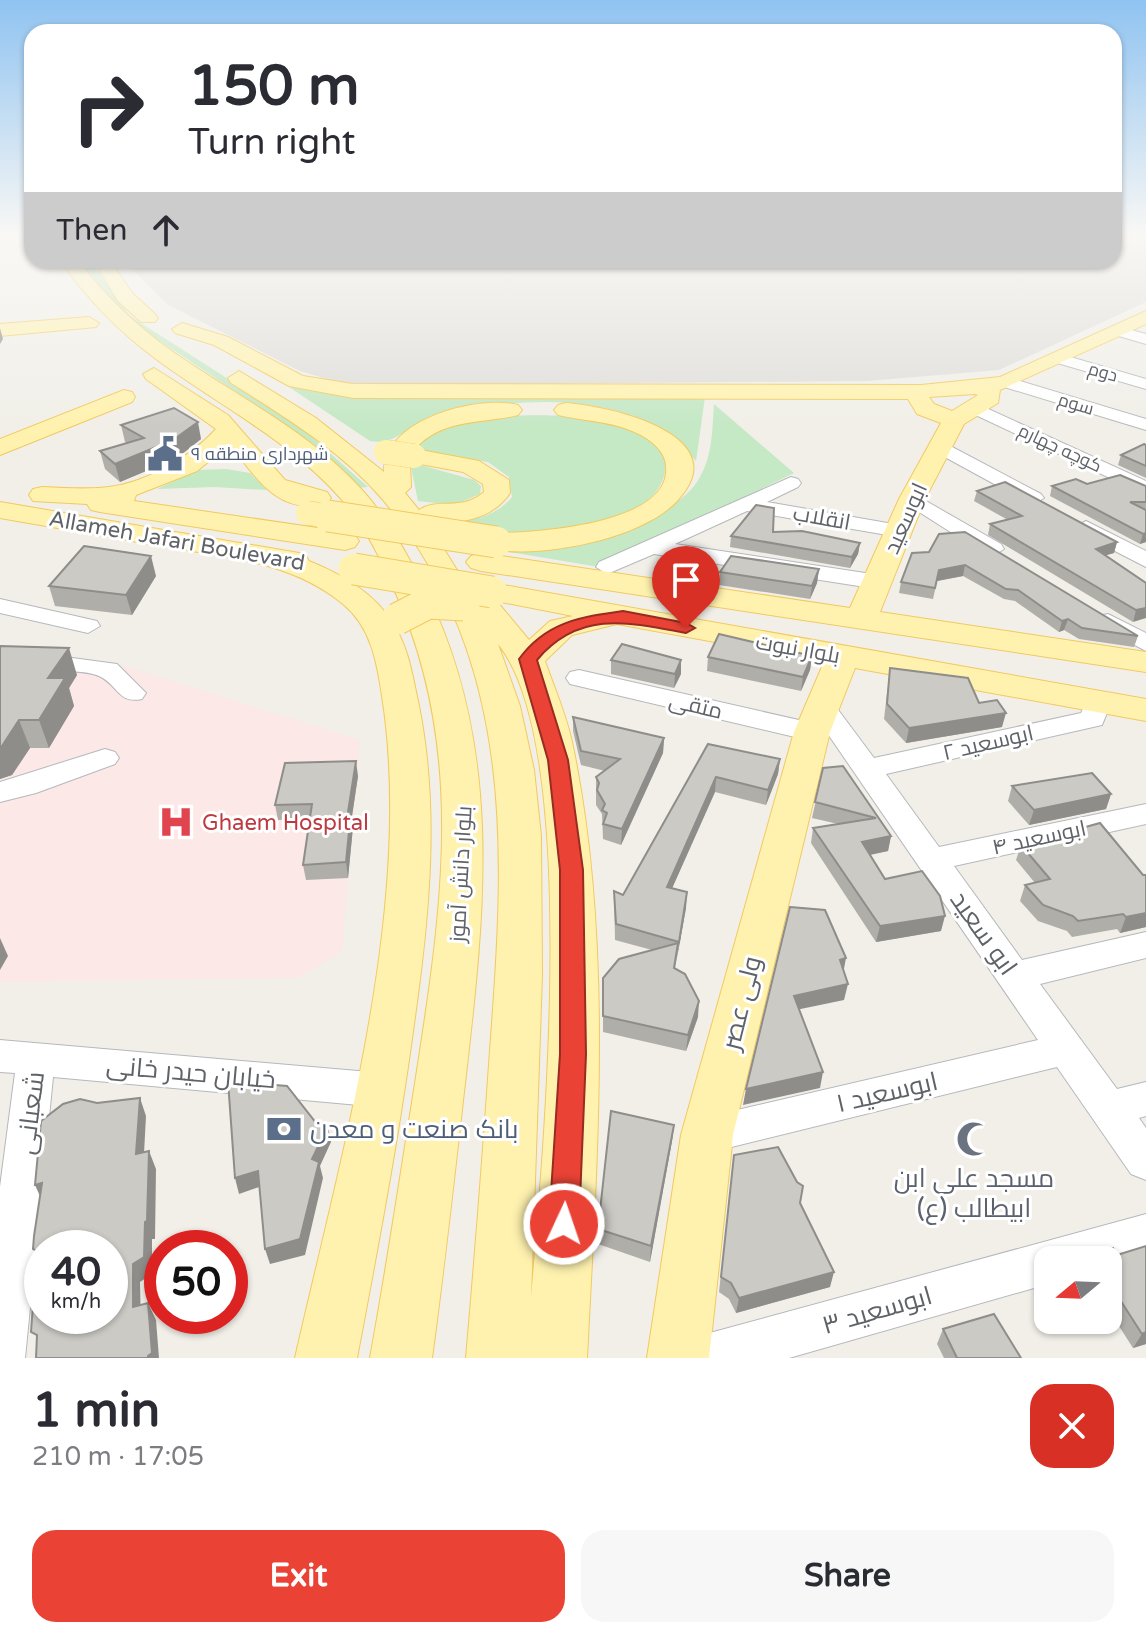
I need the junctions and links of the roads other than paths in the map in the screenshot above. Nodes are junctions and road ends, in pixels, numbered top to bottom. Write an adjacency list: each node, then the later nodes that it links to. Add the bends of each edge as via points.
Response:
1 (75, 299): 6 (main road)
2 (98, 299): 74 (main road, بلوار دانش آموز, via 116,318 315,460 349,491 412,590 438,654 462,766 462,906)
3 (127, 299): 30 (main road, via 141,314 333,440)
4 (142, 299): 7 (main road)
5 (1146, 317): 9 (main road)
6 (89, 323): 8 (main road); 18 (main road)
7 (182, 329): 14 (main road, via 221,341 297,381 353,391); 30 (main road, bridge, via 359,444 470,466 496,480 497,493 481,507)
8 (0, 330)
9 (1117, 331): 10 (street); 11 (main road)
10 (1146, 339)
11 (1060, 359): 12 (main road); 13 (street, دوم)
12 (1007, 382): 16 (main road); 17 (street, سوم)
13 (1146, 384)
14 (921, 392): 16 (main road, via 954,387); 16 (main road, via 918,397 925,409)
15 (124, 397): 20 (main road)
16 (970, 405): 19 (main road, ابوسعید); 23 (street, کوچه چهارم)
17 (1146, 425)
18 (229, 430): 25 (main road, via 191,466); 28 (main road, via 269,484)
19 (939, 446): 26 (main road, ابوسعید); 35 (street)
20 (0, 448)
21 (791, 483): 27 (street)
22 (0, 489): 24 (main road, Allameh Jafari Boulevard)
23 (1146, 489)
24 (42, 495): 25 (main road); 33 (main road, Allameh Jafari Boulevard)
25 (105, 496): 28 (main road)
26 (912, 499): 31 (main road, ابوسعید); 36 (street)
27 (745, 504): 31 (street, انقلاب); 32 (street)
28 (313, 505): 30 (main road); 38 (main road, bridge)
29 (0, 510): 34 (main road, Allameh Jafari Boulevard)
30 (419, 514): 38 (main road, via 396,476 400,448 427,426 458,417 514,409 591,412 643,427 676,455 677,482 667,497 645,512 572,536); 75 (main road, via 483,642 515,756 524,902)
31 (899, 531): 39 (main road, ابوسعید)
32 (653, 547): 37 (street); 39 (street)
33 (350, 555): 34 (main road, Allameh Jafari Boulevard); 38 (main road, بلوار نبوت, bridge)
34 (274, 557): 44 (main road, via 350,594)
35 (1146, 560)
36 (1016, 564)
37 (607, 567)
38 (489, 577): 42 (main road, بلوار نبوت); 44 (main road, bridge, via 454,603 407,608); 45 (main road, بلوار نبوت); 47 (main road)
39 (878, 582): 45 (main road, ابوسعید)
40 (0, 606): 43 (street)
41 (1094, 612): 46 (street)
42 (623, 616): 45 (main road, بلوار نبوت); 47 (main road, via 561,628)
43 (88, 626)
44 (392, 631): 64 (main road, via 410,807 407,909)
45 (852, 638): 48 (main road, بلوار نبوت); 52 (main road, بلوار نبوت); 54 (main road, ولی عصر)
46 (1146, 644)
47 (528, 659): 76 (main road, via 558,760 571,870 573,1054)
48 (1146, 662)
49 (0, 665): 51 (street, via 108,669)
50 (579, 678): 54 (street, متقی)
51 (133, 693)
52 (1098, 703): 53 (main road, بلوار نبوت); 56 (street, ابوسعید ۲, via 1092,719)
53 (1146, 710)
54 (816, 718): 56 (street, ابو سعید); 67 (main road, ولی عصر)
55 (105, 758): 57 (street, via 28,788)
56 (867, 769): 59 (street, ابو سعید)
57 (0, 792)
58 (1146, 814): 59 (street, ابوسعید ۴)
59 (931, 860): 61 (street, ابو سعید)
60 (1146, 945): 61 (street)
61 (1014, 976): 62 (street, ابو سعید)
62 (1066, 1049): 66 (street, ابو سعید); 67 (street, ابوسعید ۱)
63 (18, 1057): 64 (street, خیابان حیدر خانی); 72 (street, شعبانی)
64 (381, 1090): 73 (main road)
65 (1146, 1099): 66 (street)
66 (1108, 1109): 68 (street, ابو سعید)
67 (707, 1135): 77 (main road, ولی عصر)
68 (1146, 1161)
69 (1146, 1235): 70 (street)
70 (1106, 1246)
71 (1034, 1266): 78 (street, ابوسعید ۳)
72 (1, 1358)
73 (326, 1358)
74 (401, 1358)
75 (497, 1358)
76 (556, 1358)
77 (678, 1358)
78 (706, 1358)

